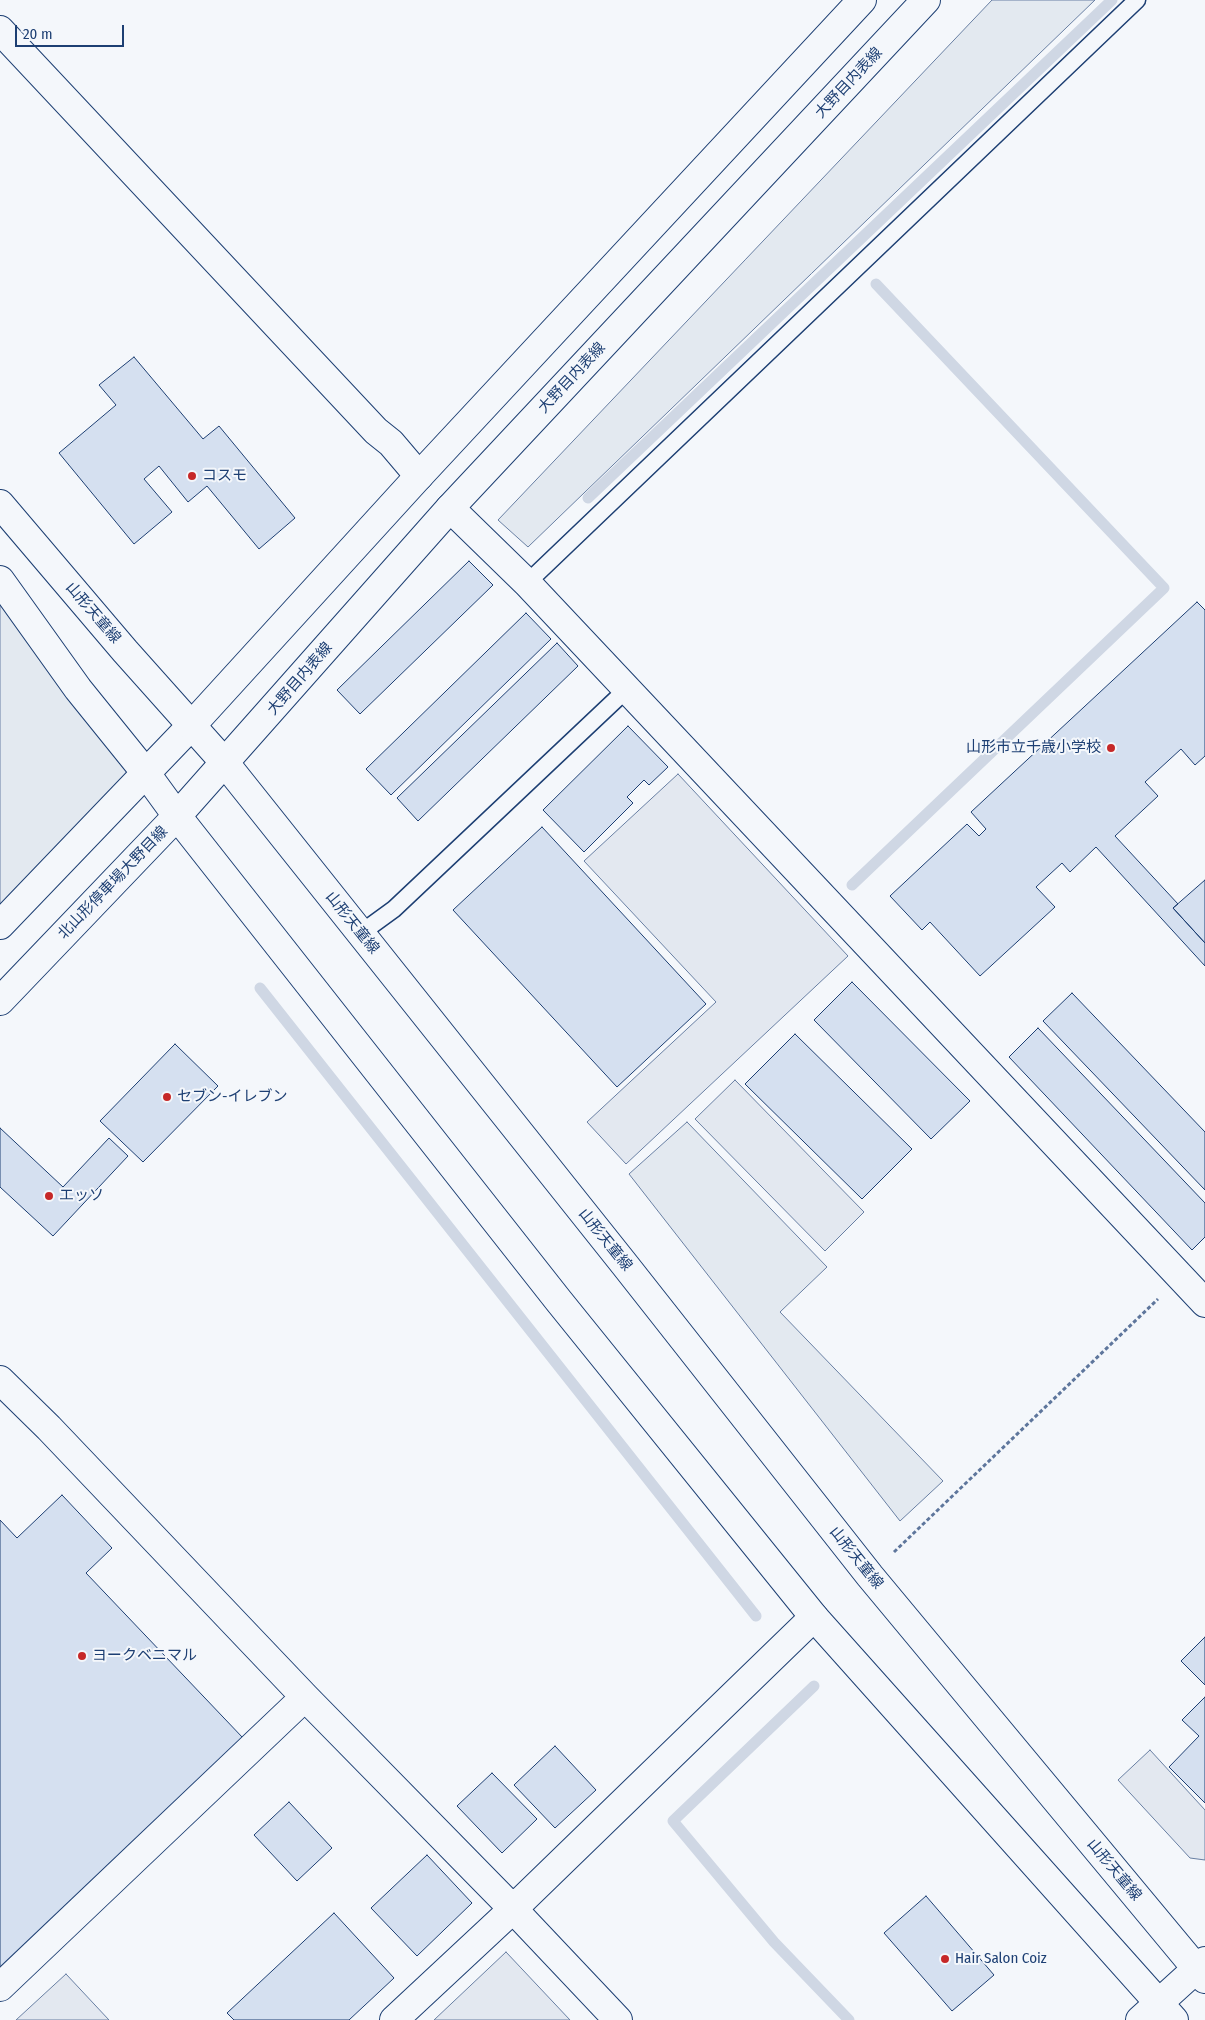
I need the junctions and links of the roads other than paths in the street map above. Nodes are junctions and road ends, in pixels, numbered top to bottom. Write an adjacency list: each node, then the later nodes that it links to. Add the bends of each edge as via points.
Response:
1 (862, 0): 5 (main road)
2 (926, 0): 7 (main road, 大野目内表線)
3 (1137, 0): 9 (lane)
4 (0, 30): 5 (main road)
5 (419, 476): 11 (main road)
6 (0, 504): 11 (main road, 山形天童線)
7 (450, 508): 9 (main road); 12 (main road, 大野目内表線)
8 (0, 580): 13 (main road, via 78,689)
9 (527, 583): 10 (main road)
10 (627, 689): 16 (lane, via 394,909); 18 (main road)
11 (191, 726): 12 (main road, 山形天童線); 13 (main road)
12 (225, 763): 14 (main road, 北山形停車場大野目線); 16 (main road, 山形天童線)
13 (144, 772): 14 (main road); 15 (main road)
14 (177, 816): 17 (main road, 北山形停車場大野目線); 20 (main road, via 546,1284)
15 (0, 924)
16 (361, 933): 23 (main road, 山形天童線, via 870,1576)
17 (0, 1001)
18 (1205, 1304)
19 (0, 1380): 21 (main road)
20 (814, 1616): 22 (main road); 25 (main road)
21 (305, 1697): 22 (main road); 24 (main road)
22 (513, 1909): 26 (main road); 27 (main road)
23 (1202, 1970): 25 (main road)
24 (0, 1987)
25 (1158, 2014)
26 (394, 2020)
27 (618, 2020)

